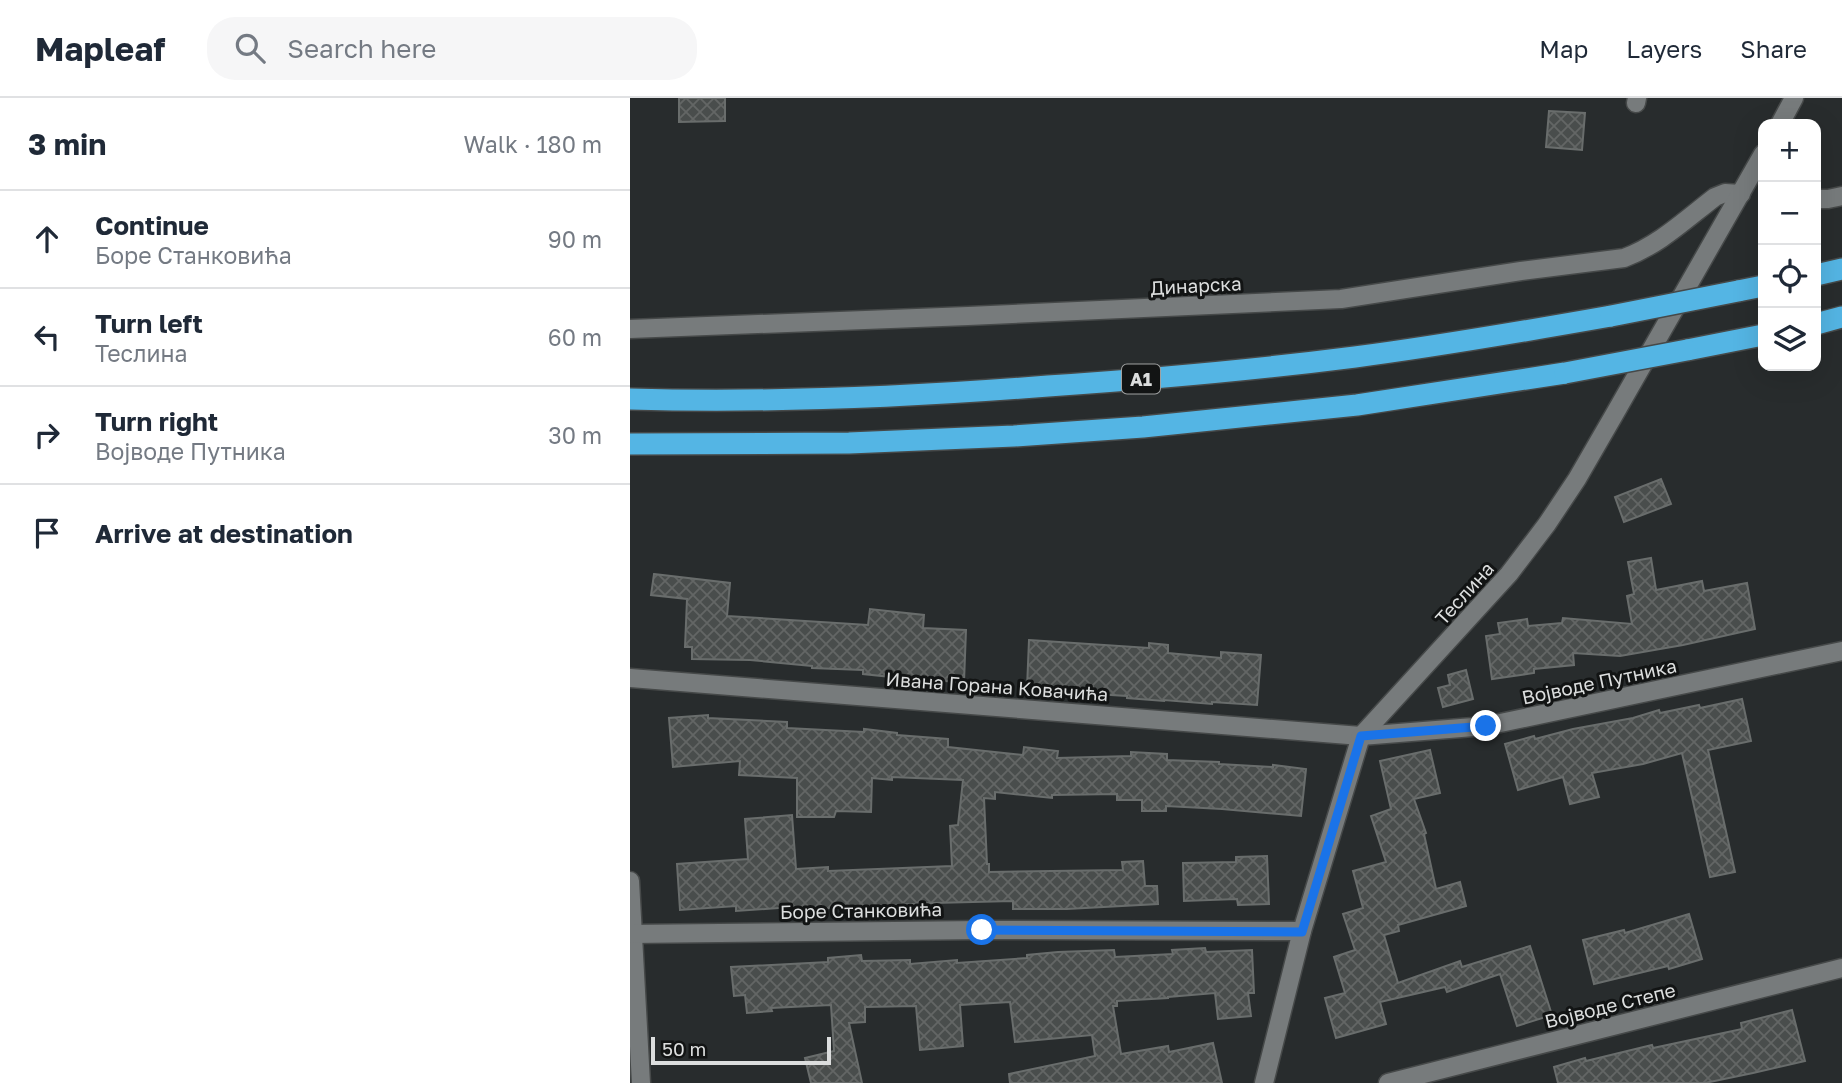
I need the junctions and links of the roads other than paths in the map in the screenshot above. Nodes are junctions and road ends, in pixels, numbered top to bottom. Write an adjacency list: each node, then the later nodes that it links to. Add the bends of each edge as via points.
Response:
1 (1794, 98): 2 (street)
2 (1783, 119)
3 (1758, 163): 4 (street, Теслина)
4 (1741, 194): 12 (street, Динарска, via 1715,197 1655,244 1624,258 1342,299); 18 (street, Теслина, via 1547,524 1509,574)
5 (1842, 196): 6 (street)
6 (1821, 199)
7 (1842, 269): 8 (highway)
8 (1821, 274)
9 (1758, 287): 14 (highway, A1, bridge, via 1503,335 1221,372 964,393)
10 (1842, 317): 11 (highway)
11 (1821, 323)
12 (630, 329)
13 (1758, 336): 15 (highway, bridge, via 1565,373 1282,414 1014,436 849,443)
14 (630, 399)
15 (630, 444)
16 (1842, 651): 18 (street, Војводе Путника, via 1486,726)
17 (630, 678): 18 (street, Ивана Горана Ковачића)
18 (1361, 736): 20 (street, Теслина)
19 (630, 881): 21 (street)
20 (1302, 932): 21 (street, Боре Станковића); 24 (street, Теслина)
21 (631, 934): 23 (street)
22 (1842, 968): 25 (street, Војводе Степе)
23 (641, 1083)
24 (1264, 1083)
25 (1388, 1083)

